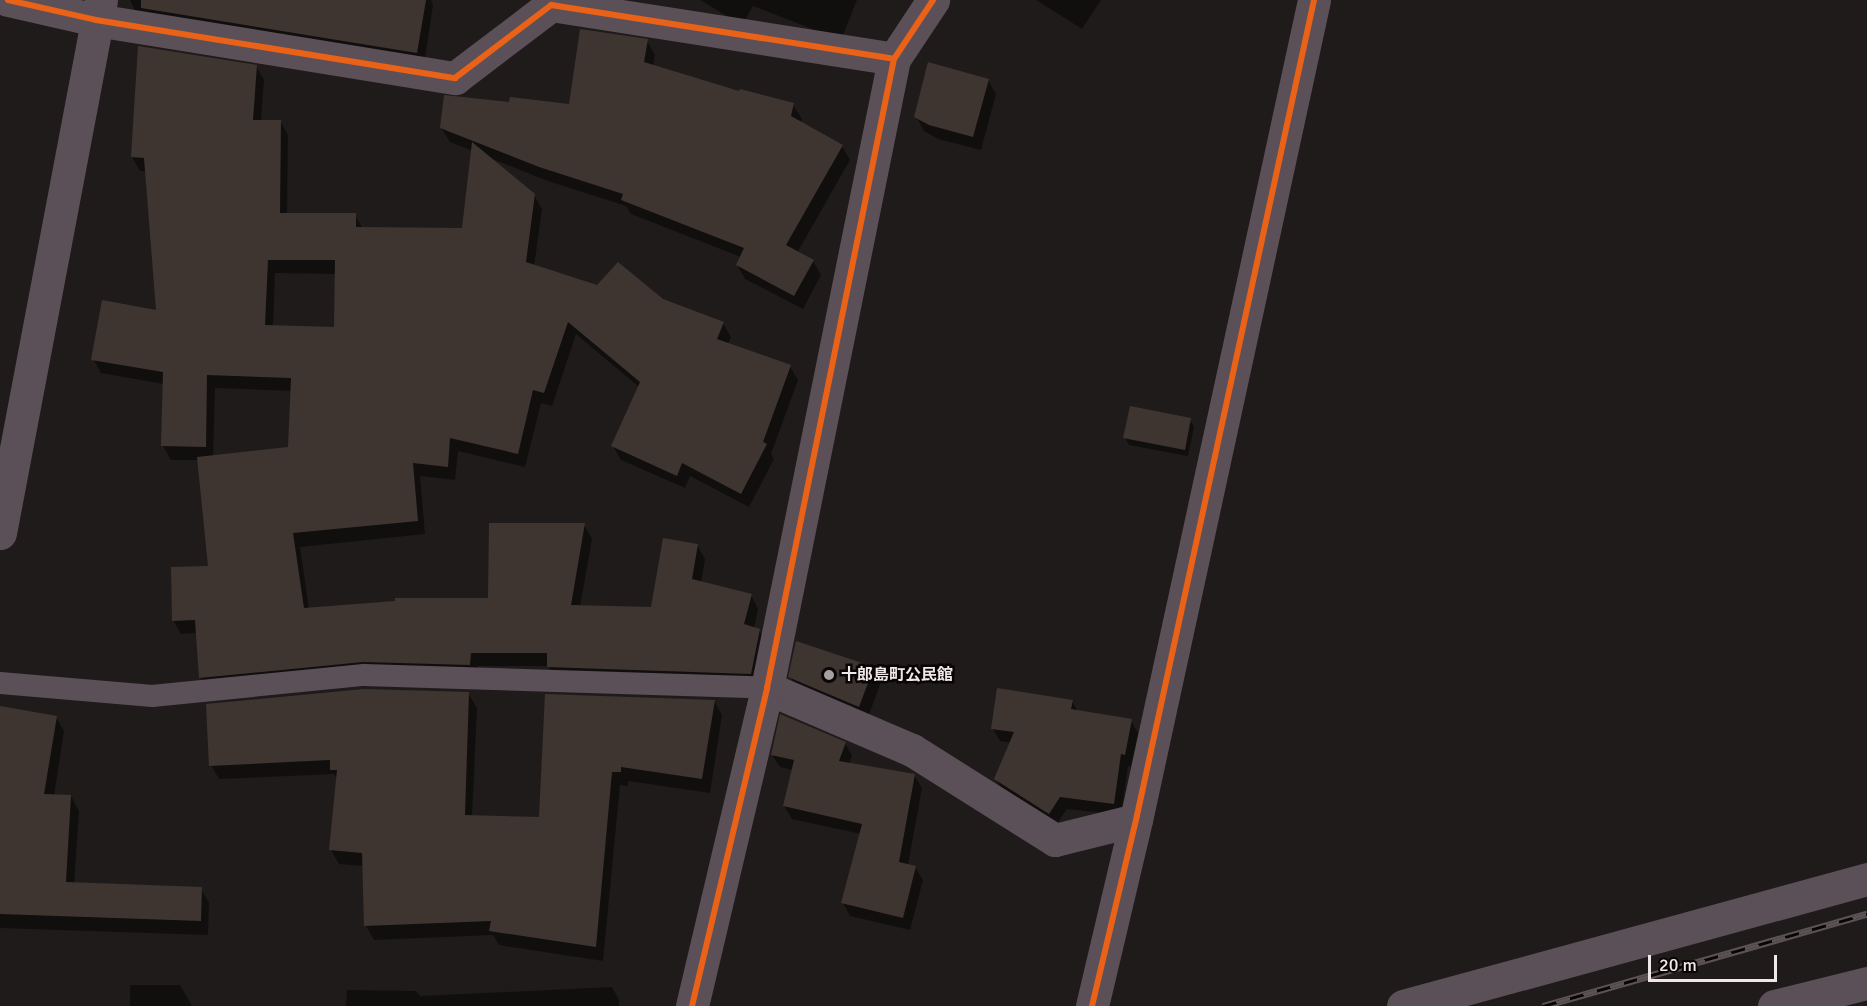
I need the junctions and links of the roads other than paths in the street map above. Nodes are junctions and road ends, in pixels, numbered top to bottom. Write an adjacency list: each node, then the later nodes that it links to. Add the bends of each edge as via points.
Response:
1 (8, 0): 4 (street)
2 (933, 0): 5 (street)
3 (1314, 0): 9 (street)
4 (99, 10): 5 (street, via 455,78 551,4); 6 (street)
5 (894, 59): 8 (street)
6 (0, 533)
7 (0, 683): 8 (lane, via 152,696 364,675)
8 (767, 688): 9 (street, via 912,750 1055,840); 12 (street)
9 (1136, 820): 13 (street)
10 (1867, 879): 14 (street)
11 (1867, 983): 15 (street)
12 (692, 1006)
13 (1092, 1006)
14 (1402, 1006)
15 (1774, 1006)

